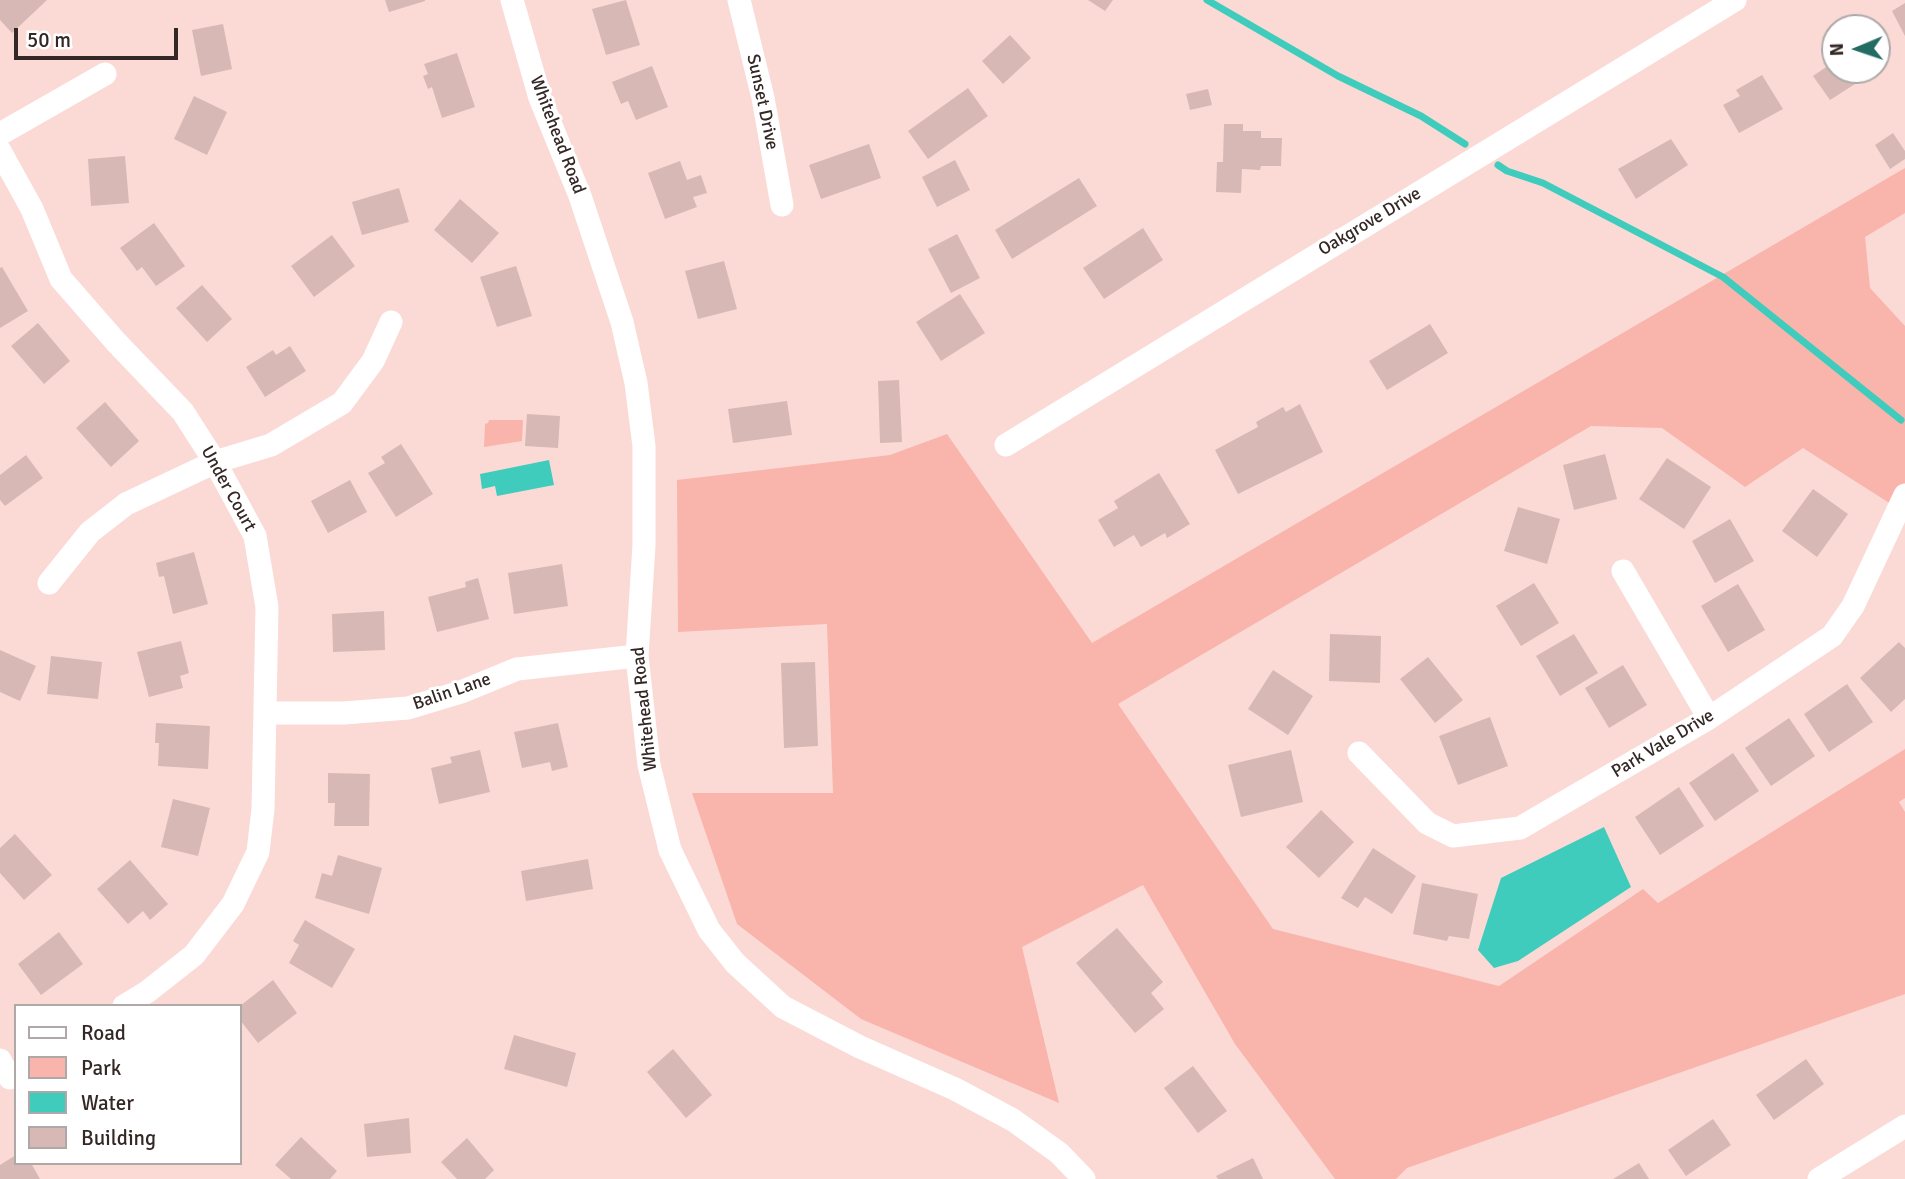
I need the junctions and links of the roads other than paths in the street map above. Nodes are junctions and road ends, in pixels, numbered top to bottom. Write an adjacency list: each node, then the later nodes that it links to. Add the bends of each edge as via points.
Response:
1 (512, 0): 14 (street, Whitehead Road, via 540,98 580,196 622,323 636,383 645,446)
2 (739, 0): 7 (street, Sunset Drive)
3 (1735, 0): 9 (street, Oakgrove Drive)
4 (105, 74): 5 (street)
5 (0, 134)
6 (0, 151): 10 (street, Under Court, via 34,213 61,279 183,412)
7 (782, 205)
8 (391, 322): 10 (street, via 373,362 342,402 271,445)
9 (1006, 445)
10 (215, 461): 13 (street, via 126,504 90,532); 15 (street, Under Court, via 255,536 267,607)
11 (1905, 495): 16 (street, Park Vale Drive, via 1853,606 1832,636)
12 (1623, 570): 16 (street)
13 (49, 583)
14 (636, 656): 15 (street, Balin Lane, via 517,669 408,708); 20 (street, Whitehead Road, via 649,765 670,850 709,930 735,963 783,1007 1013,1120 1059,1153)
15 (265, 713): 18 (street, Under Court, via 258,852 233,904 194,955)
16 (1709, 718): 17 (street, Park Vale Drive, via 1520,828 1453,836 1427,823)
17 (1359, 753)
18 (127, 1004)
19 (1905, 1126): 21 (street)
20 (1084, 1179)
21 (1819, 1179)

